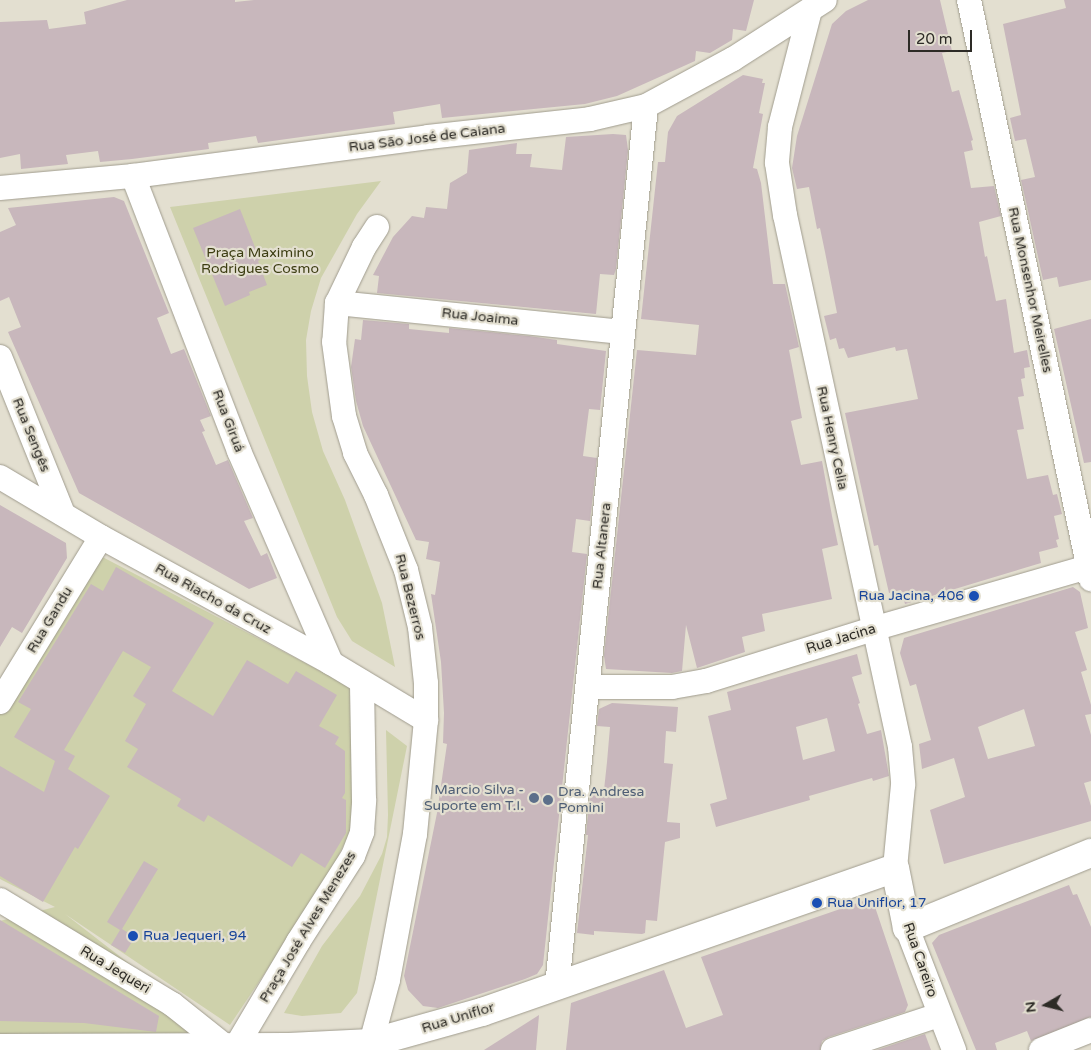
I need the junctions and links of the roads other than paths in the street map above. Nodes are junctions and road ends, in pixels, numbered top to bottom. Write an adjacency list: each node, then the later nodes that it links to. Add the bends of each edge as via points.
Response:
1 (969, 0): 13 (street, Rua Monsenhor Meirelles)
2 (818, 5): 3 (street, Rua São José de Caiana, via 733,59); 14 (street, Rua Henry Celia, via 780,127 777,163 785,215)
3 (646, 106): 4 (street, Rua São José de Caiana, via 590,119); 8 (street, Rua Altanera)
4 (133, 176): 5 (street, Rua São José de Caiana); 15 (street, Rua Giruá, via 239,451)
5 (0, 188)
6 (377, 227): 7 (street, Rua Bezerros)
7 (337, 303): 8 (street, Rua Joaima); 19 (street, Rua Bezerros, via 334,342 344,416 355,453 406,570 420,627)
8 (623, 332): 17 (street, Rua Altanera)
9 (0, 357): 11 (street, Rua Sengês)
10 (0, 477): 11 (street, Rua Riacho da Cruz)
11 (63, 514): 12 (street, Rua Riacho da Cruz)
12 (101, 537): 15 (street, Rua Riacho da Cruz); 18 (street, Rua Gandu)
13 (1090, 571): 14 (street, Rua Jacina)
14 (873, 629): 17 (street, Rua Jacina, via 706,681 672,687); 21 (street, Rua Henry Celia, via 900,747 903,785)
15 (331, 663): 16 (street, Rua Riacho da Cruz)
16 (362, 682): 19 (street, Rua Riacho da Cruz); 29 (street, Praça José Alves Menezes, via 362,832 353,856)
17 (588, 687): 24 (street, Rua Altanera)
18 (3, 691)
19 (426, 720): 27 (street, Rua Bezerros, via 415,834)
20 (1091, 852): 23 (main road)
21 (895, 868): 23 (main road, Rua Careiro); 24 (main road, Rua Uniflor)
22 (0, 900): 29 (street, Rua Jequeri, via 172,1004)
23 (907, 928): 25 (street, Rua Careiro)
24 (557, 987): 27 (main road, Rua Uniflor)
25 (939, 1015): 30 (street); 31 (street, Rua Careiro)
26 (1091, 1030): 32 (street)
27 (375, 1047): 29 (main road, Rua Uniflor)
28 (0, 1048): 29 (main road, Rua Uniflor)
29 (232, 1048)
30 (833, 1050)
31 (954, 1050)
32 (1041, 1050)

